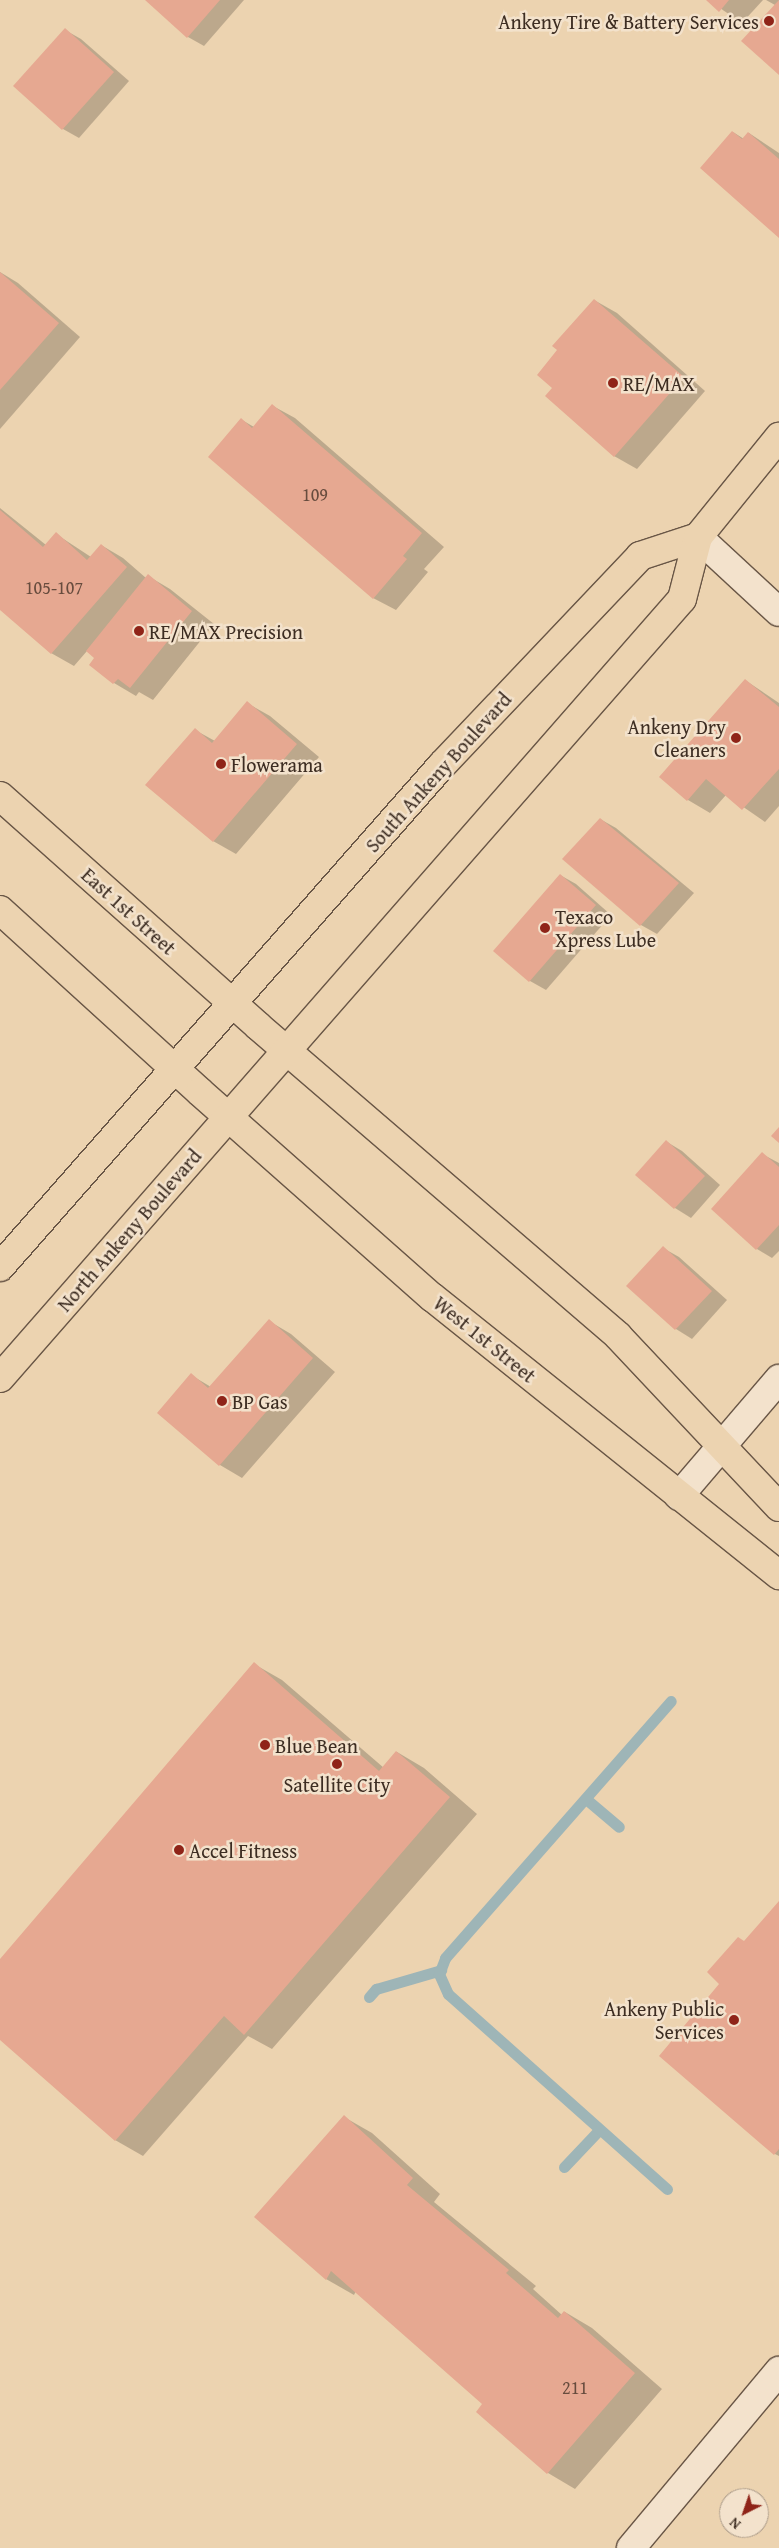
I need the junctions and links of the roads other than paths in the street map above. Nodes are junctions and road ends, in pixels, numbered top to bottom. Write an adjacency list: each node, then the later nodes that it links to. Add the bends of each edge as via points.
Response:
1 (779, 437): 2 (main road)
2 (698, 537): 3 (street); 6 (main road, South Ankeny Boulevard, via 640,556 442,765); 7 (main road, via 682,599)
3 (779, 612)
4 (0, 796): 6 (main road, East 1st Street)
5 (0, 910): 8 (main road)
6 (232, 1003): 7 (main road, East 1st Street); 8 (main road, South Ankeny Boulevard)
7 (286, 1050): 9 (main road, North Ankeny Boulevard); 13 (main road, via 618,1336)
8 (176, 1069): 9 (main road, West 1st Street); 10 (main road)
9 (228, 1116): 11 (main road, North Ankeny Boulevard); 14 (main road, West 1st Street, via 432,1297)
10 (0, 1267)
11 (0, 1378)
12 (779, 1379): 13 (street)
13 (722, 1446): 14 (street); 15 (main road)
14 (679, 1496): 16 (main road, West 1st Street)
15 (779, 1507)
16 (779, 1575)
17 (779, 2371): 18 (street)
18 (631, 2548)

